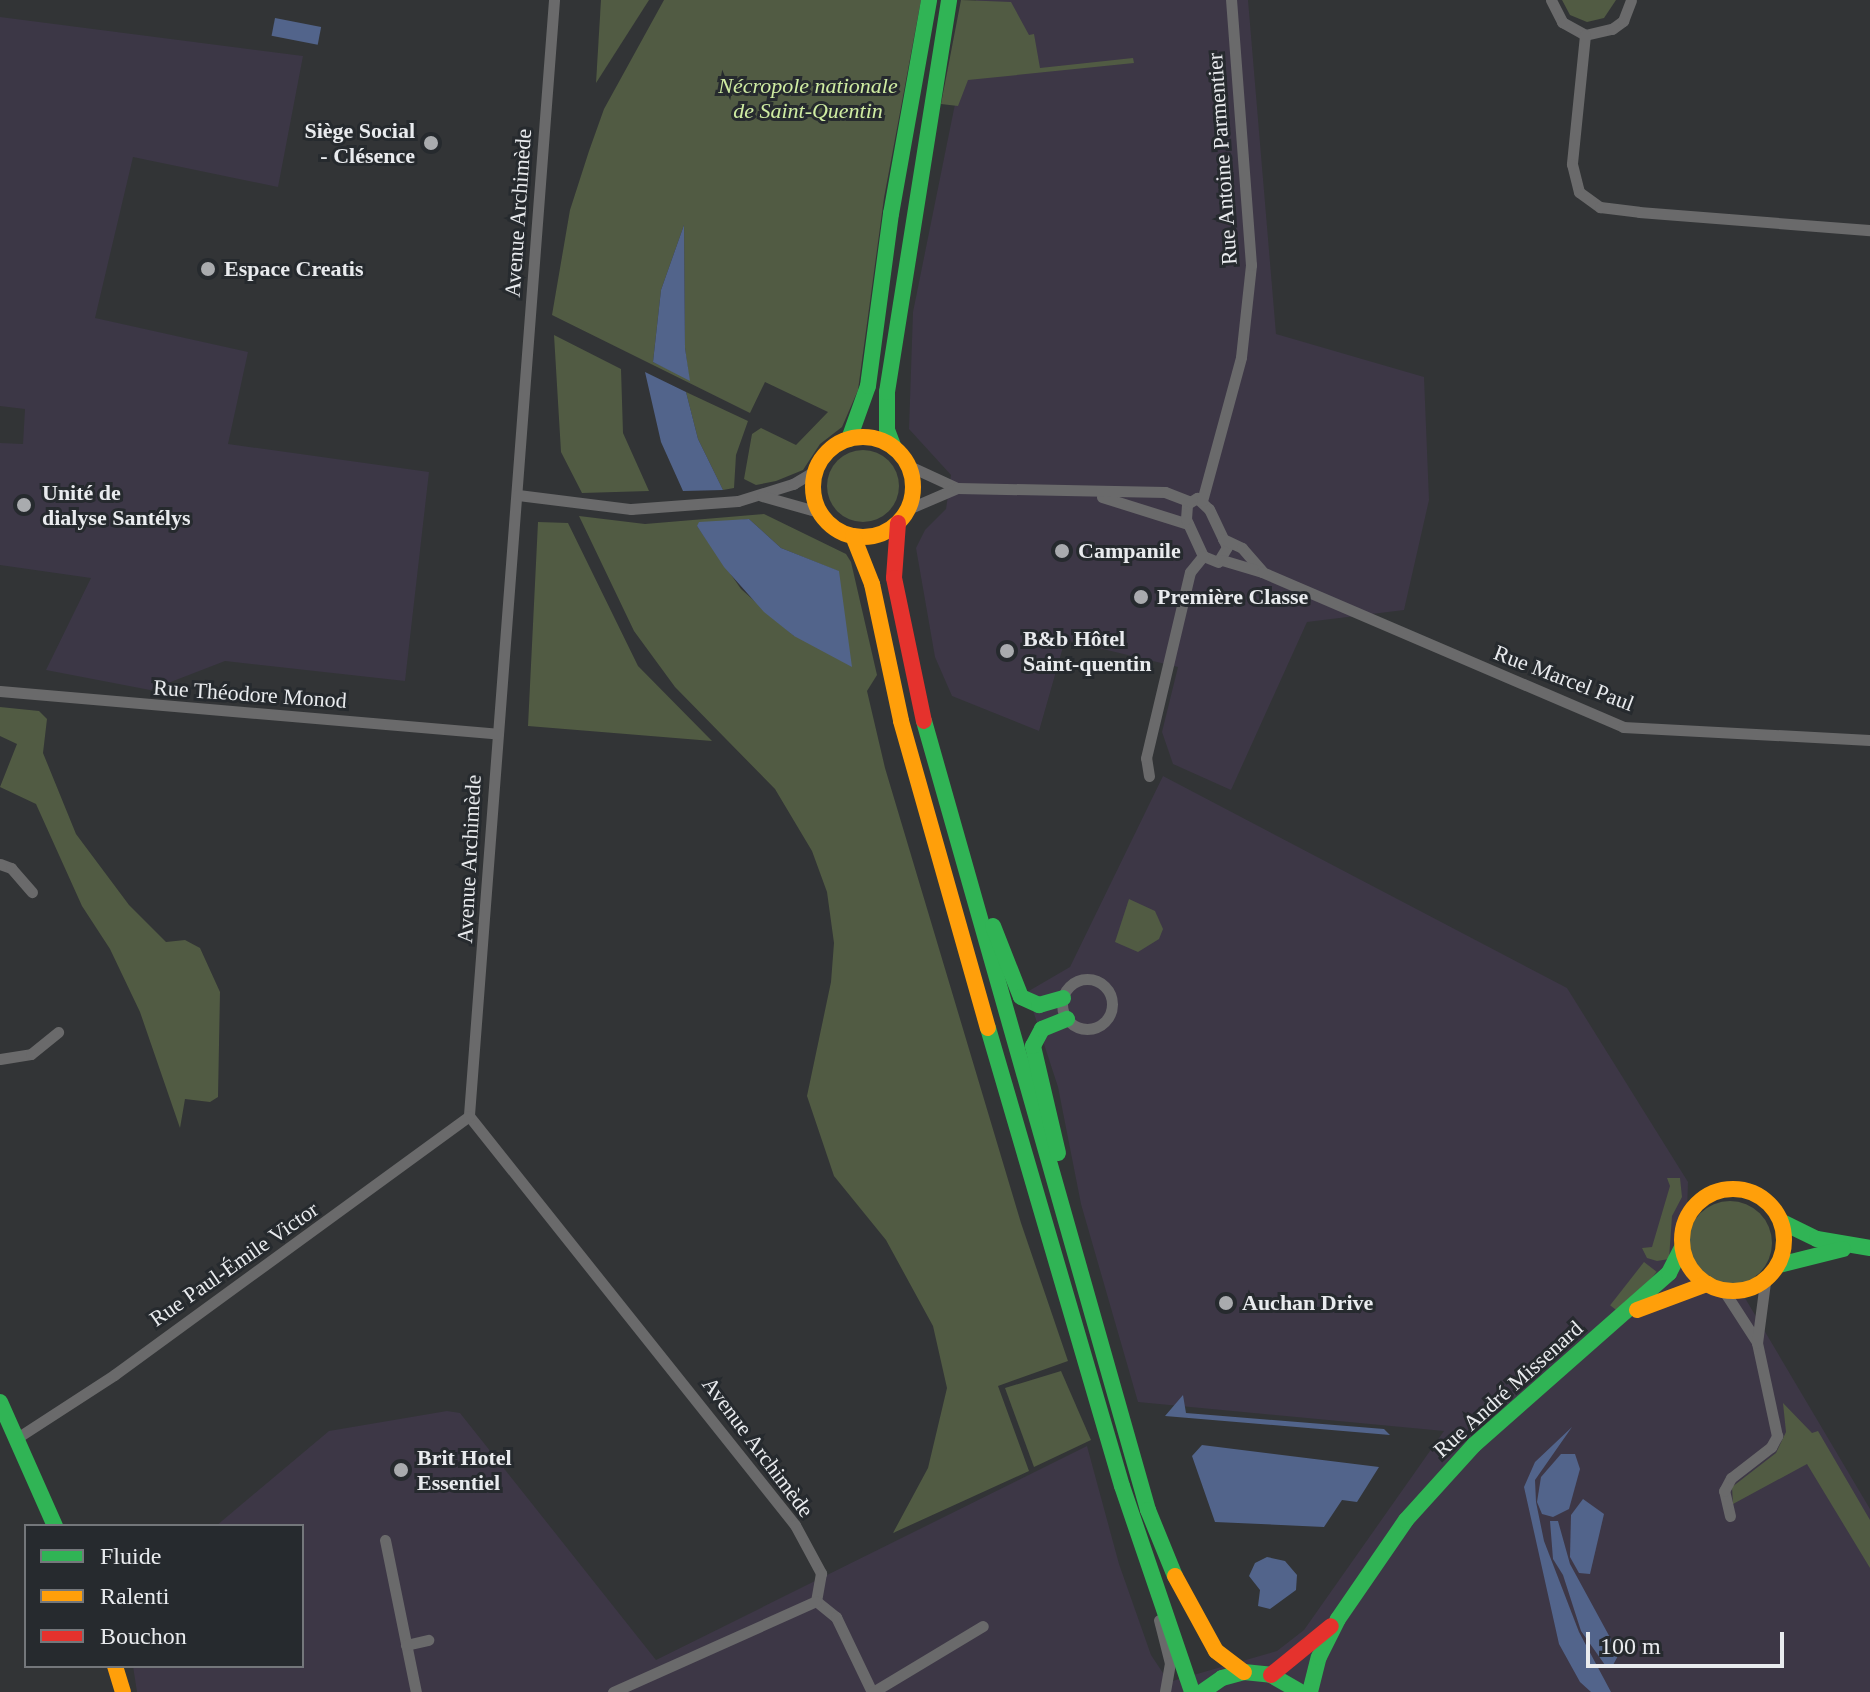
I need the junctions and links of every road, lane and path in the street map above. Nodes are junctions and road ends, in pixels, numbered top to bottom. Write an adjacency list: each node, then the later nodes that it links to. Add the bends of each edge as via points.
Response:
1 (554, 0): 15 (street, Avenue Archimède)
2 (929, 0): 9 (main road, via 891,214 868,386)
3 (949, 0): 10 (main road, via 887,392 887,430)
4 (1231, 0): 17 (street, Rue Antoine Parmentier, via 1251,265 1241,357)
5 (1551, 0): 7 (street, via 1562,22)
6 (1631, 0): 7 (street, via 1623,21)
7 (1585, 35): 8 (street, via 1572,164 1579,192 1600,207)
8 (1870, 230)
9 (849, 439): 10 (main road, via 868,438); 12 (main road, via 829,451)
10 (894, 448): 11 (main road)
11 (907, 465): 13 (street); 19 (main road, via 912,494)
12 (816, 470): 16 (street); 18 (main road)
13 (957, 488): 14 (street); 19 (street)
14 (1090, 493): 17 (street, via 1165,492); 20 (street)
15 (518, 495): 16 (street, via 631,509); 27 (street, Avenue Archimède)
16 (762, 496): 18 (street)
17 (1196, 501): 20 (street, Rue Antoine Parmentier); 22 (street)
18 (819, 512): 21 (main road, via 834,528)
19 (903, 516): 21 (main road, via 877,535); 29 (main road, via 894,578)
20 (1188, 524): 23 (street)
21 (853, 536): 53 (main road, via 872,584 901,721 939,859)
22 (1223, 539): 24 (street, via 1227,547); 25 (street, via 1242,548)
23 (1203, 556): 24 (street, Rue Marcel Paul); 30 (street, via 1190,572 1146,758)
24 (1222, 560): 25 (street, Rue Marcel Paul)
25 (1262, 572): 28 (street, Rue Marcel Paul, via 1623,727)
26 (0, 691): 27 (street, Rue Théodore Monod)
27 (497, 734): 37 (street, Avenue Archimède)
28 (1870, 740)
29 (932, 760): 33 (main road, via 1013,986 1030,1004); 46 (main road)
30 (1149, 776)
31 (0, 864): 32 (street, via 11,868)
32 (32, 892)
33 (1063, 998): 34 (street); 34 (street, via 1076,982 1091,979 1111,1000 1109,1015 1099,1025 1086,1029)
34 (1067, 1019): 46 (main road, via 1042,1029 1033,1046)
35 (58, 1032): 36 (street, via 31,1054)
36 (0, 1059)
37 (469, 1116): 49 (street, Rue Paul-Émile Victor, via 114,1375); 54 (street, Avenue Archimède, via 795,1525 821,1573)
38 (1782, 1222): 39 (main road, via 1756,1193 1723,1189 1693,1208); 40 (main road, via 1817,1239); 41 (main road, via 1784,1251)
39 (1682, 1247): 43 (main road, via 1695,1275); 45 (main road, Rue André Missenard, via 1669,1273)
40 (1862, 1248): 41 (main road)
41 (1779, 1265): 42 (main road)
42 (1765, 1282): 44 (main road); 47 (street)
43 (1707, 1284): 44 (main road); 45 (main road, Rue André Missenard)
44 (1724, 1291): 47 (street)
45 (1628, 1314): 55 (main road, Rue André Missenard, via 1474,1445 1406,1520)
46 (1094, 1316): 60 (main road, via 1166,1558 1216,1651)
47 (1757, 1343): 50 (street, via 1777,1436 1771,1447 1731,1478 1724,1491)
48 (0, 1402): 49 (main road)
49 (17, 1438): 51 (main road)
50 (1730, 1516)
51 (54, 1524)
52 (385, 1540): 58 (street)
53 (1144, 1554): 66 (street, via 1170,1663); 67 (main road)
54 (816, 1601): 64 (street); 65 (street, via 836,1617)
55 (1338, 1619): 61 (main road, Rue André Missenard); 70 (main road, Rue André Missenard, via 1319,1657)
56 (983, 1626): 65 (street)
57 (428, 1640): 58 (street)
58 (406, 1645): 63 (street)
59 (116, 1668): 62 (main road)
60 (1244, 1672): 61 (main road); 68 (main road, via 1222,1678)
61 (1271, 1675): 69 (main road)
62 (123, 1692)
63 (416, 1692)
64 (613, 1692)
65 (872, 1692)
66 (1165, 1692)
67 (1192, 1692)
68 (1202, 1692)
69 (1300, 1692)
70 (1310, 1692)

